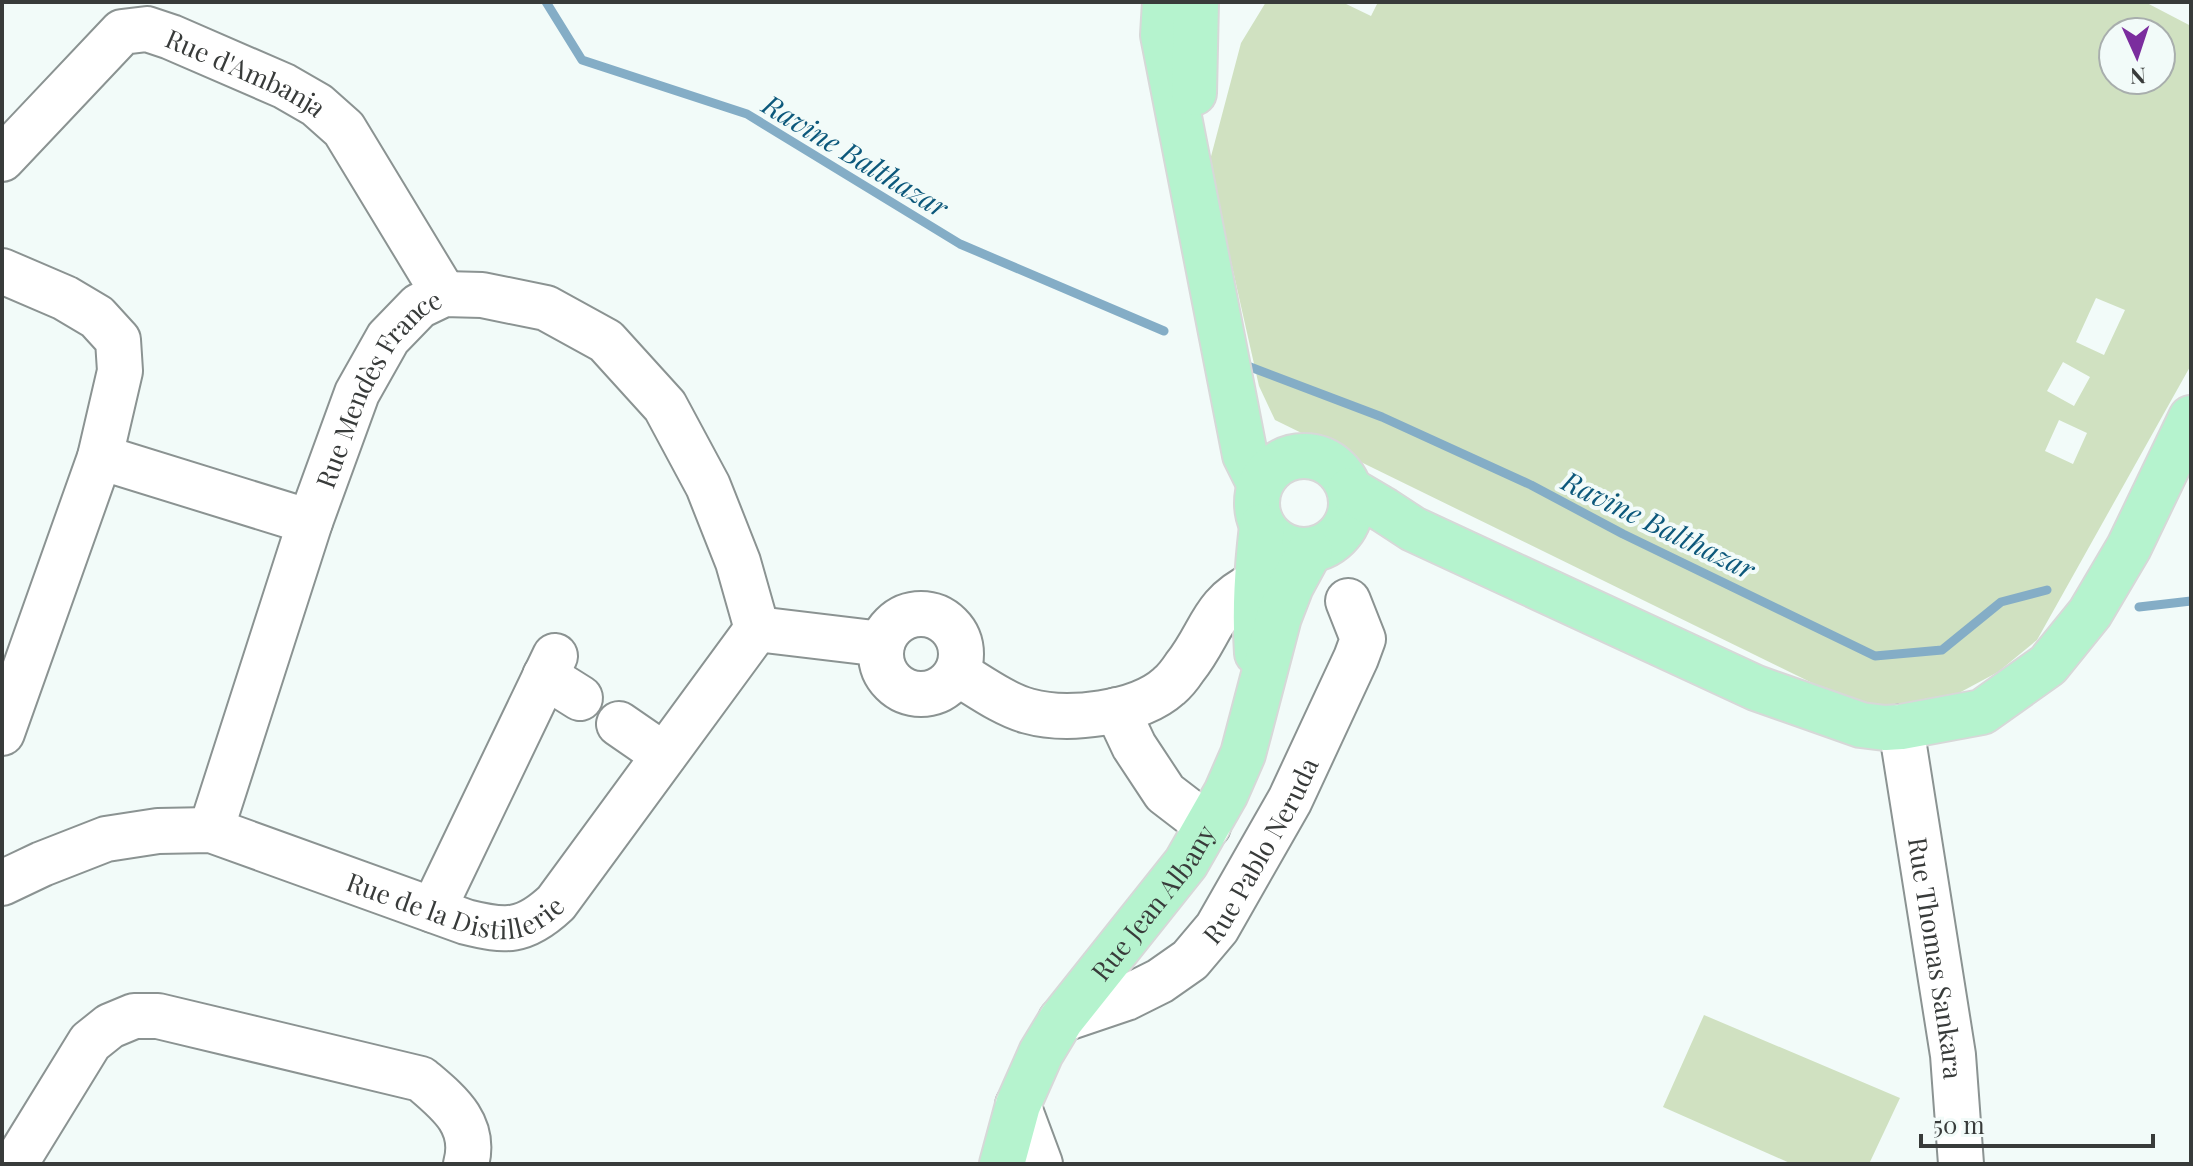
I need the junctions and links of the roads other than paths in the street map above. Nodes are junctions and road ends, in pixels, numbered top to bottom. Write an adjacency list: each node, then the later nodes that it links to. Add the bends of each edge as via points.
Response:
1 (1165, 2): 4 (main road, via 1163,35)
2 (1196, 2): 4 (main road)
3 (2, 159): 6 (street, Rue d'Ambanja, via 122,32 147,29 284,86 344,129)
4 (1194, 187): 10 (main road, via 1237,414 1260,447)
5 (2, 271): 8 (street, via 97,317 118,340 120,371)
6 (444, 294): 11 (street, Rue Mendès France, via 419,306 388,338 357,393); 15 (street, Rue Mendès France, via 482,295 546,308 606,341 665,406 708,486)
7 (2191, 418): 23 (main road, via 2129,547 2090,613 2048,665 1982,712)
8 (100, 457): 11 (street); 22 (street)
9 (2191, 460): 23 (main road, via 2102,626 2053,684 2016,715 1971,737 1938,747)
10 (1267, 491): 12 (main road, via 1271,538 1284,547 1296,551); 12 (main road, via 1293,457 1321,459 1344,477); 13 (main road, Rue Jean Albany)
11 (310, 522): 26 (street, Rue Mendès France)
12 (1334, 524): 19 (main road, Rue Jean Albany, via 1291,586); 23 (main road, via 1384,510 1413,529 1756,688 1824,733 1883,751)
13 (1255, 584): 19 (main road, Rue Jean Albany); 20 (street, via 1220,609 1169,687)
14 (1348, 601): 29 (street, Rue Pablo Neruda, via 1363,639 1356,658 1290,800 1217,928 1190,960 1160,981)
15 (757, 629): 16 (street); 24 (street, Rue de la Distillerie)
16 (882, 644): 17 (street, via 881,661 899,688 932,693); 17 (street, via 890,627 907,616 926,614 944,620 957,635 962,654)
17 (957, 673): 20 (street, via 1026,711 1058,717)
18 (560, 677): 28 (street)
19 (1260, 687): 25 (main road, Rue Jean Albany, via 1243,754)
20 (1117, 710): 25 (street, via 1165,793)
21 (619, 724): 24 (street)
22 (2, 733)
23 (1903, 740): 35 (street, Rue Thomas Sankara, via 1953,1055)
24 (664, 755): 28 (street, Rue de la Distillerie, via 540,918 518,928 492,928)
25 (1208, 826): 29 (main road, Rue Jean Albany, via 1186,863)
26 (211, 830): 27 (street, Rue de la Distillerie, via 106,839); 28 (street, Rue de la Distillerie)
27 (2, 883)
28 (433, 910)
29 (1061, 1020): 30 (main road, Rue Jean Albany)
30 (1018, 1105): 33 (main road, Rue Jean Albany); 34 (street)
31 (15, 1164): 32 (street, via 90,1042 134,1016 158,1016 421,1079 453,1106 468,1136)
32 (466, 1164)
33 (1002, 1164)
34 (1040, 1164)
35 (1961, 1164)

